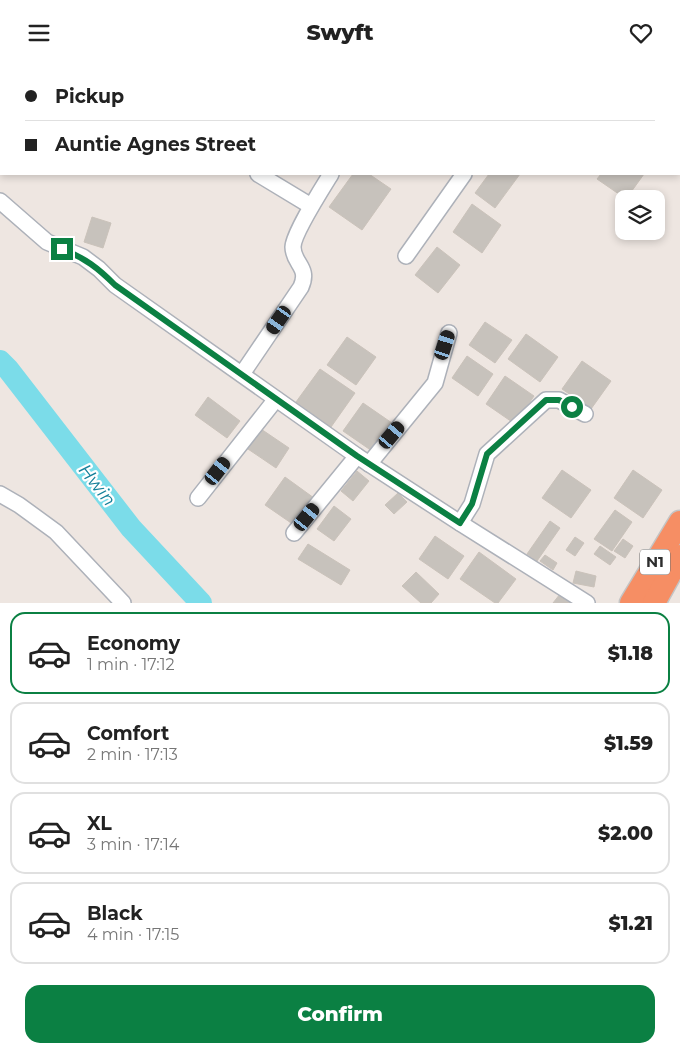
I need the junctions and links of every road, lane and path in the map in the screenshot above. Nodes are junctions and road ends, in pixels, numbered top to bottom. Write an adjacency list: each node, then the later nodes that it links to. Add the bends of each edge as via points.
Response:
1 (260, 175): 5 (street)
2 (330, 175): 5 (street)
3 (463, 175): 6 (street)
4 (0, 201): 8 (street, via 47,242 82,257 115,285)
5 (311, 206): 8 (street, via 293,243 293,250 304,271 304,280)
6 (406, 256)
7 (449, 333): 11 (street, via 435,383)
8 (242, 374): 9 (street)
9 (276, 399): 11 (street); 13 (street)
10 (585, 414): 15 (street, via 559,400 546,400 487,454 472,504)
11 (363, 460): 15 (street); 16 (street)
12 (0, 494): 18 (street, via 56,532)
13 (198, 498)
14 (680, 522): 20 (highway, N1)
15 (460, 523): 19 (street)
16 (294, 533)
17 (680, 556): 21 (highway, N1)
18 (123, 603)
19 (587, 603)
20 (631, 603)
21 (654, 603)

